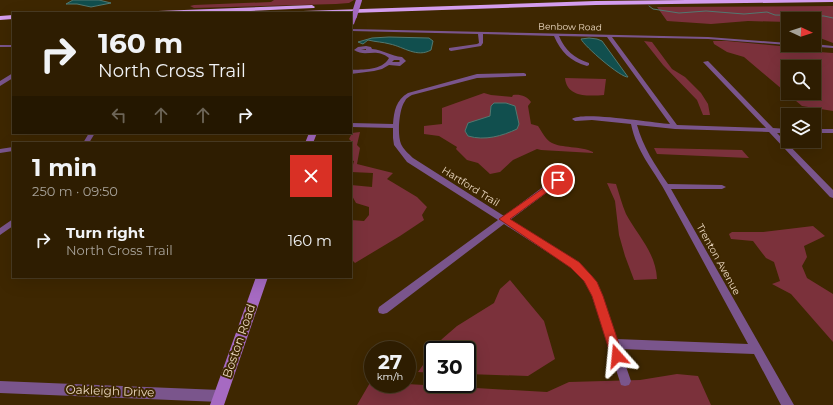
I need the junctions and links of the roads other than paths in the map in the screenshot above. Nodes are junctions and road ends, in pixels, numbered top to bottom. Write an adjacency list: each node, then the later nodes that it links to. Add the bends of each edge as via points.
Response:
1 (359, 0): 8 (street, bridge)
2 (537, 0): 4 (highway)
3 (833, 0): 5 (highway, via 596,3)
4 (187, 12)
5 (332, 12)
6 (12, 17): 7 (highway)
7 (0, 18)
8 (352, 21)
9 (0, 22): 10 (highway)
10 (12, 22)
11 (352, 30): 12 (street, Benbow Road)
12 (480, 33): 13 (street, Benbow Road); 20 (street, via 479,45)
13 (556, 35): 14 (street, Benbow Road); 23 (street, via 565,52)
14 (609, 36): 15 (street, Benbow Road, via 726,39); 32 (street)
15 (781, 43)
16 (0, 46): 17 (street)
17 (12, 46)
18 (821, 46): 19 (street)
19 (833, 47)
20 (451, 49)
21 (370, 50): 24 (street, via 381,52 391,61 376,69)
22 (706, 62): 33 (street)
23 (587, 64)
24 (353, 71)
25 (524, 75): 31 (street, Hartford Trail, via 477,76 410,94 400,104)
26 (12, 76): 27 (street)
27 (0, 84)
28 (576, 119): 29 (street, via 592,118)
29 (634, 124): 32 (street); 40 (street, Trenton Avenue, via 636,138)
30 (352, 125): 31 (street)
31 (396, 126): 43 (street, Hartford Trail, via 397,143 410,160)
32 (675, 127): 33 (street)
33 (771, 130): 34 (street); 42 (street)
34 (781, 130)
35 (821, 131): 36 (street)
36 (833, 132)
37 (12, 149): 38 (street)
38 (0, 151)
39 (562, 177): 43 (street)
40 (666, 186): 41 (street); 49 (street, Trenton Avenue)
41 (722, 187)
42 (833, 195)
43 (504, 219): 47 (street); 48 (street, Hartford Trail, via 575,265 588,278 593,285)
44 (12, 223): 45 (street)
45 (0, 232)
46 (262, 278): 52 (street, Boston Road)
47 (382, 310)
48 (613, 344): 49 (street); 50 (street, Hartford Trail)
49 (756, 349): 53 (street, Trenton Avenue)
50 (624, 381)
51 (0, 387): 52 (street, Oakleigh Drive)
52 (218, 400)
53 (788, 405)

